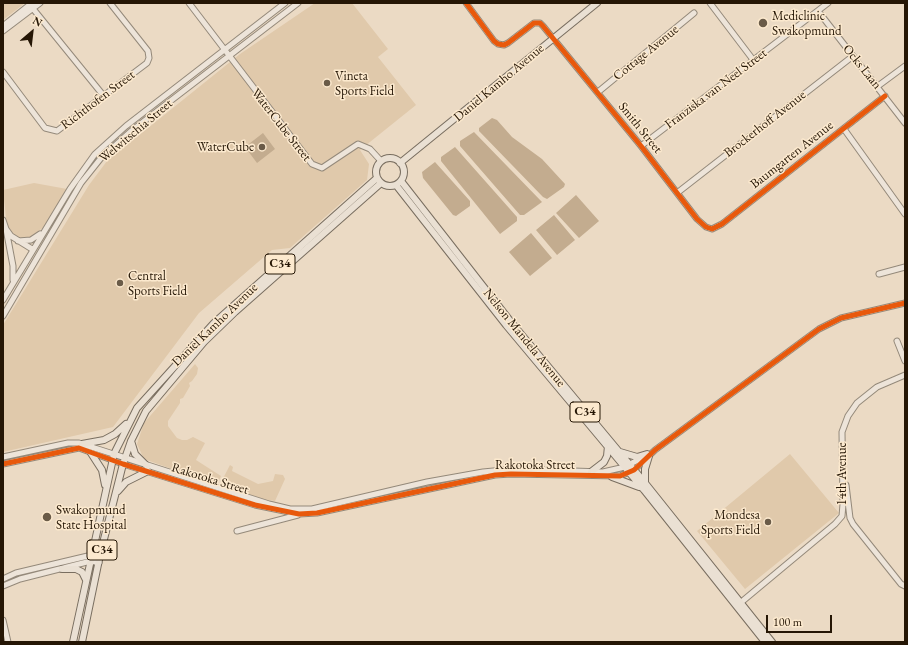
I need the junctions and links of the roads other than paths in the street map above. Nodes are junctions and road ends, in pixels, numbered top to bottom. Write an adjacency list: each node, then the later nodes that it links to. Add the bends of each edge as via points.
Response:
1 (40, 3): 10 (street)
2 (110, 3): 24 (street, Richthofen Street, via 148,51 149,58 147,63)
3 (189, 3): 16 (street)
4 (284, 3): 16 (street, Welwitschia Street)
5 (298, 3): 17 (street, Welwitschia Street)
6 (466, 3): 15 (street, Smith Street, via 498,44 508,43 537,22)
7 (597, 3): 15 (main road, Daniel Kamho Avenue)
8 (710, 3): 19 (street)
9 (828, 3): 11 (street, Franziska van Neel Street)
10 (32, 6): 13 (street); 14 (street); 24 (street)
11 (818, 11): 18 (street, Ocks Laan); 19 (street, Franziska van Neel Street)
12 (694, 13): 23 (street, Cottage Avenue)
13 (3, 26)
14 (3, 31)
15 (553, 38): 23 (street, Smith Street); 32 (main road, Daniel Kamho Avenue)
16 (224, 49): 17 (street); 38 (street, Welwitschia Street, via 126,126 95,154 76,179)
17 (229, 56): 31 (street, WaterCube Street, via 312,164 322,168 358,144 370,149); 42 (street, Welwitschia Street, via 130,132 101,158 81,183)
18 (853, 56): 22 (street, Ocks Laan); 35 (street, Brockerhoff Avenue)
19 (754, 61): 30 (street, Franziska van Neel Street)
20 (905, 66): 22 (street)
21 (3, 72): 24 (street, Richthofen Street, via 45,128 51,131 57,131)
22 (878, 86): 25 (street, Ocks Laan)
23 (598, 92): 30 (street, Smith Street)
24 (103, 95)
25 (885, 96): 27 (street, Ocks Laan); 29 (street, Baumgarten Avenue)
26 (905, 112): 27 (street)
27 (900, 116): 28 (street, Ocks Laan)
28 (905, 123)
29 (844, 129): 36 (street); 40 (street, Baumgarten Avenue, via 722,224)
30 (641, 146): 35 (street, Smith Street)
31 (381, 162): 32 (main road, via 390,158); 33 (main road, via 376,170)
32 (400, 163): 34 (main road, via 404,172)
33 (379, 180): 34 (main road, via 388,186); 54 (main road, Daniel Kamho Avenue / C34, via 214,323 148,394); 55 (main road, Daniel Kamho Avenue / C34, via 204,342 146,411)
34 (399, 183): 57 (main road, Nelson Mandela Avenue / C34, via 501,319); 58 (main road, Nelson Mandela Avenue / C34)
35 (677, 193): 40 (street, Smith Street, via 697,219)
36 (905, 214)
37 (3, 220): 39 (street)
38 (46, 228): 41 (street, via 31,240); 43 (street, Welwitschia Street)
39 (6, 229): 41 (street); 47 (street, via 13,266)
40 (712, 229)
41 (17, 241): 43 (street)
42 (44, 244): 43 (street); 44 (street, Welwitschia Street)
43 (32, 249): 44 (street); 47 (street, Welwitschia Street)
44 (33, 264): 50 (street, Welwitschia Street)
45 (905, 267): 46 (street)
46 (879, 274)
47 (12, 285): 48 (street, Welwitschia Street)
48 (3, 300)
49 (905, 302): 60 (street, Rakotoka Street, via 841,318 818,329)
50 (3, 316)
51 (897, 341): 52 (street)
52 (905, 361)
53 (905, 374): 65 (street, 14th Avenue, via 877,387 857,403 848,416 842,432)
54 (132, 416): 56 (main road, via 115,434 94,443); 62 (main road, Daniel Kamho Avenue / C34)
55 (131, 441): 63 (main road, Daniel Kamho Avenue / C34); 66 (main road, via 135,454)
56 (82, 444): 61 (street, via 68,443); 62 (street)
57 (608, 446): 67 (main road, Nelson Mandela Avenue / C34); 68 (main road, via 604,462)
58 (618, 451): 60 (main road, via 632,456); 67 (main road, Nelson Mandela Avenue / C34)
59 (91, 453): 62 (street); 64 (street, via 73,448); 73 (main road, via 104,475)
60 (648, 455): 67 (street, Rakotoka Street); 70 (main road, via 644,469)
61 (3, 457)
62 (113, 457): 63 (street, Rakotoka Street); 73 (main road, C34)
63 (124, 461): 66 (street, Rakotoka Street); 72 (main road, C34)
64 (3, 464)
65 (843, 464): 82 (street, via 849,512 854,524); 83 (street, 14th Avenue, via 842,516)
66 (147, 468): 68 (street, Rakotoka Street, via 290,509 312,509 427,482 498,470); 72 (main road, via 126,482); 74 (street, Rakotoka Street, via 265,508)
67 (629, 469): 68 (street, Rakotoka Street); 69 (street, Rakotoka Street); 70 (main road, Nelson Mandela Avenue / C34); 71 (main road, Nelson Mandela Avenue / C34)
68 (591, 472)
69 (612, 476): 71 (main road, via 633,483); 74 (street, Rakotoka Street, via 488,476 317,513)
70 (645, 482): 83 (main road, Nelson Mandela Avenue / C34)
71 (644, 490): 83 (main road, Nelson Mandela Avenue / C34)
72 (117, 492): 77 (main road, C34)
73 (106, 494): 76 (main road, C34)
74 (299, 514): 75 (street)
75 (237, 531)
76 (91, 558): 77 (street); 78 (street); 79 (street, via 16,573); 80 (main road, C34)
77 (99, 560): 87 (main road, C34)
78 (62, 568): 80 (main road, via 76,568 82,572); 81 (street)
79 (3, 579)
80 (86, 580): 86 (main road, C34)
81 (3, 586)
82 (905, 586)
83 (739, 604): 88 (main road, Nelson Mandela Avenue / C34); 89 (main road, Nelson Mandela Avenue / C34)
84 (3, 620): 85 (street)
85 (8, 642)
86 (73, 642)
87 (82, 642)
88 (765, 642)
89 (772, 642)

